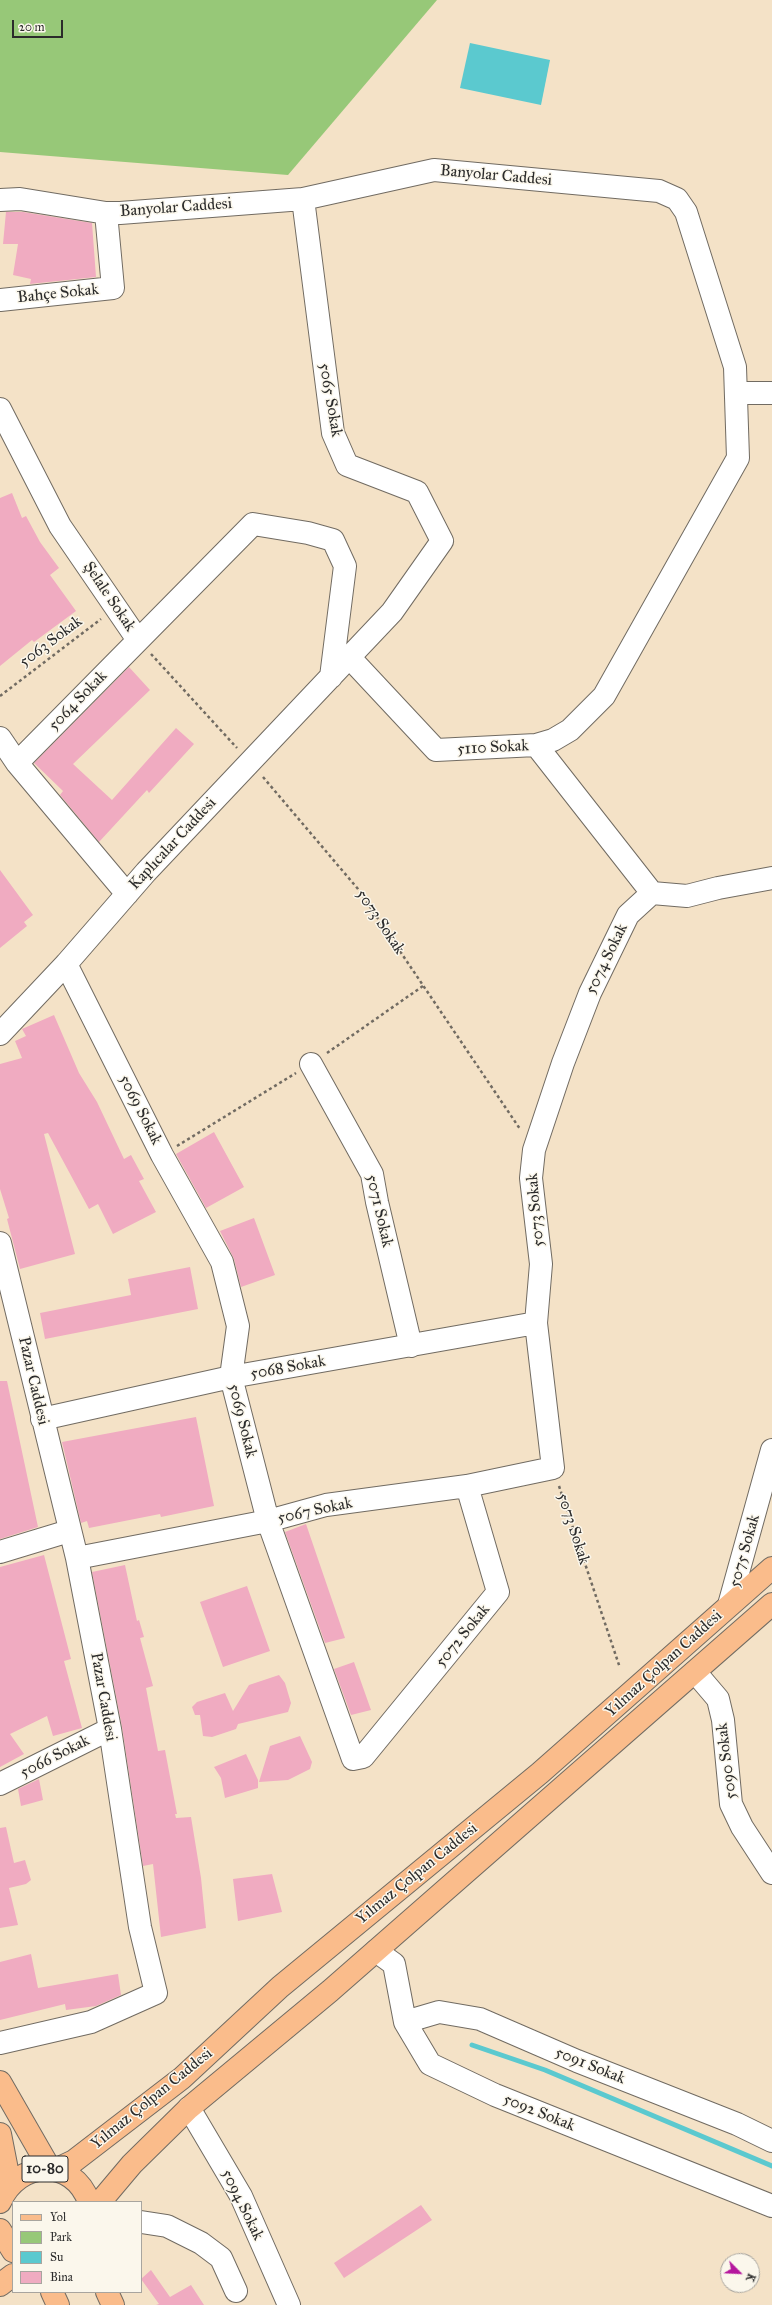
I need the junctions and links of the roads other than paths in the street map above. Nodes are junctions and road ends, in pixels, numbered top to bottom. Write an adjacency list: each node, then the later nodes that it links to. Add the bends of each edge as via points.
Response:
1 (302, 198): 3 (street, Banyolar Caddesi); 5 (street, Banyolar Caddesi, via 434,170 659,191 677,199 686,212 736,367); 10 (street, 5065 Sokak, via 333,433 347,465 417,492 442,541 392,612)
2 (0, 200): 3 (street, Banyolar Caddesi, via 20,200)
3 (106, 213): 4 (street, Bahçe Sokak, via 113,288)
4 (0, 300)
5 (736, 393): 6 (street); 13 (street, Banyolar Caddesi, via 738,458 604,696 570,730 553,740)
6 (772, 393)
7 (0, 409): 8 (street, Şelale Sokak)
8 (6, 435): 9 (street, Şelale Sokak, via 60,526)
9 (138, 640): 11 (street, 5064 Sokak, via 253,524 308,533 333,540 345,566); 14 (street, 5064 Sokak)
10 (350, 658): 11 (street, Kaplıcalar Caddesi); 13 (street, 5110 Sokak, via 436,750)
11 (331, 677): 17 (street, Kaplıcalar Caddesi)
12 (0, 738): 14 (street)
13 (536, 745): 16 (street, 5110 Sokak)
14 (17, 763): 17 (street)
15 (772, 878): 16 (street, via 687,896)
16 (652, 893): 21 (street, 5074 Sokak, via 628,915 590,992)
17 (127, 894): 18 (street, Kaplıcalar Caddesi)
18 (66, 964): 19 (street, Kaplıcalar Caddesi); 25 (street, 5069 Sokak, via 162,1155 222,1262 238,1326)
19 (0, 1034)
20 (311, 1064): 24 (street, 5071 Sokak, via 372,1174)
21 (534, 1150): 23 (street, 5073 Sokak, via 531,1178 541,1264)
22 (0, 1243): 26 (street, Pazar Caddesi)
23 (536, 1323): 24 (street, 5068 Sokak); 28 (street, 5073 Sokak)
24 (411, 1346): 25 (street, 5068 Sokak)
25 (231, 1377): 26 (street, 5068 Sokak); 30 (street, 5069 Sokak)
26 (42, 1419): 31 (street, Pazar Caddesi)
27 (772, 1450): 36 (street, 5075 Sokak)
28 (553, 1468): 29 (street, 5067 Sokak)
29 (467, 1486): 30 (street, 5067 Sokak, via 326,1505); 39 (street, 5072 Sokak, via 498,1592 363,1757)
30 (268, 1521): 33 (street, 5067 Sokak); 39 (street, 5069 Sokak)
31 (69, 1530): 32 (street); 33 (street, Pazar Caddesi)
32 (0, 1552)
33 (77, 1558): 38 (street, Pazar Caddesi)
34 (772, 1568): 36 (main road, Yılmaz Çolpan Caddesi / 10-80)
35 (772, 1604): 37 (main road, Yılmaz Çolpan Caddesi)
36 (729, 1605): 49 (main road, Yılmaz Çolpan Caddesi / 10-80, via 540,1773 280,1987 182,2078 74,2161)
37 (695, 1672): 41 (street, 5090 Sokak, via 718,1699 723,1720 731,1804 742,1827); 42 (main road, Yılmaz Çolpan Caddesi)
38 (110, 1729): 40 (street, 5066 Sokak); 44 (street, Pazar Caddesi, via 140,1927 156,1993 91,2022)
39 (353, 1759)
40 (0, 1784)
41 (772, 1873)
42 (376, 1951): 43 (street, 5092 Sokak, via 394,1964); 46 (main road, Yılmaz Çolpan Caddesi)
43 (405, 2022): 48 (street, 5091 Sokak, via 439,2012 480,2019 577,2061 737,2124); 53 (street, 5092 Sokak, via 430,2064 495,2095)
44 (0, 2043)
45 (0, 2082): 49 (main road)
46 (189, 2108): 52 (main road, Yılmaz Çolpan Caddesi, via 132,2164); 64 (street, 5094 Sokak, via 241,2196)
47 (0, 2134): 50 (main road)
48 (772, 2141)
49 (53, 2169): 50 (main road, 10-80, via 36,2169 24,2174); 51 (main road, 10-80, via 77,2181)
50 (5, 2193)
51 (89, 2201)
52 (101, 2201)
53 (772, 2206)
54 (142, 2222): 59 (street, via 167,2226 201,2243 221,2258)
55 (0, 2230): 56 (main road)
56 (12, 2249)
57 (12, 2276): 58 (main road)
58 (0, 2285)
59 (236, 2291)
60 (52, 2293): 62 (main road)
61 (107, 2293): 63 (main road)
62 (58, 2305)
63 (113, 2305)
64 (289, 2305)

